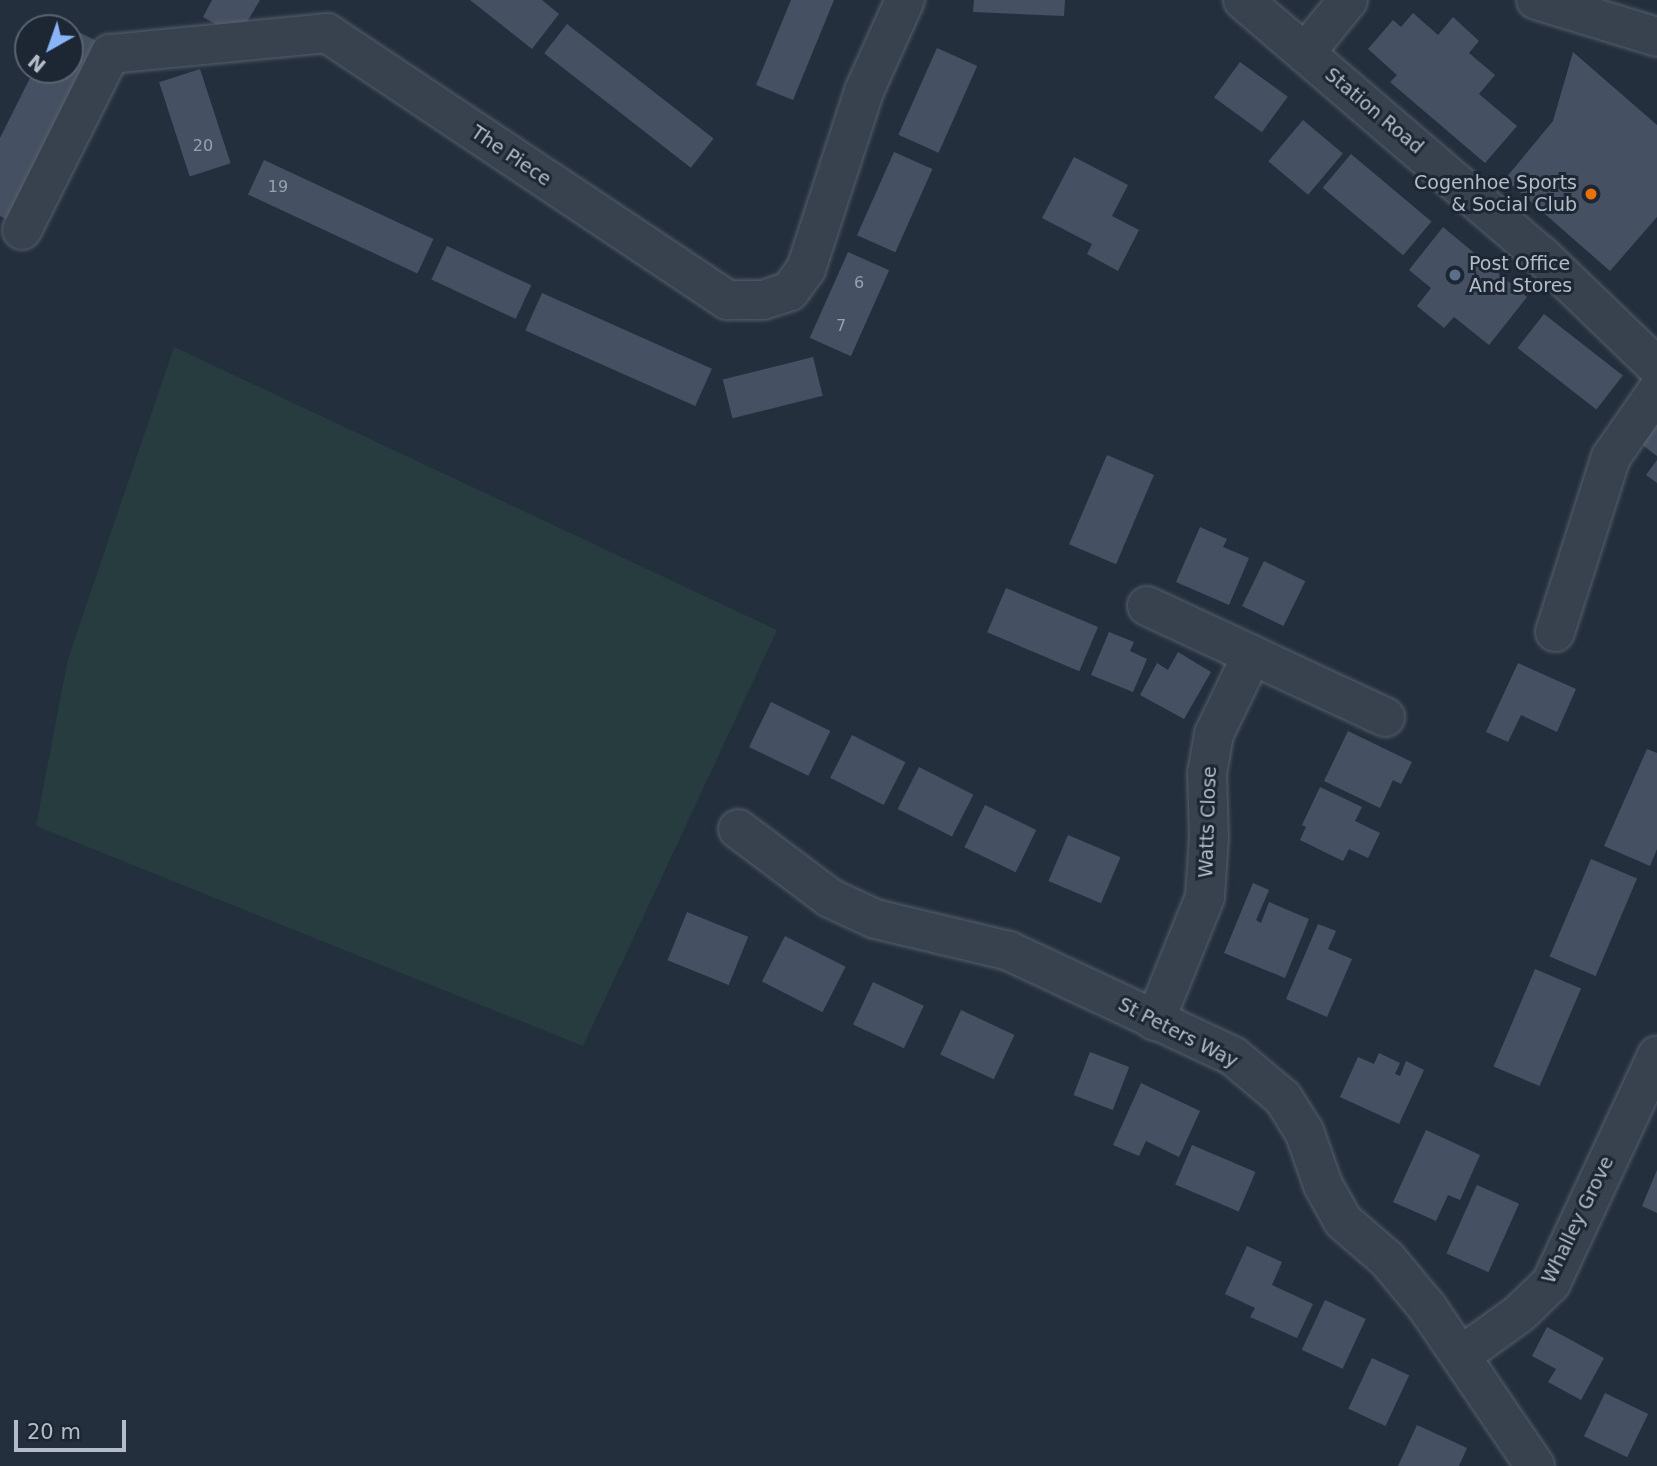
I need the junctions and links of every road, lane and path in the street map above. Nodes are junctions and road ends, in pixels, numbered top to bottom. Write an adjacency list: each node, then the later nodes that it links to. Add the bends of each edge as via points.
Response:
1 (905, 0): 7 (street, The Piece, via 865,89 806,268 790,290 763,300 728,300 327,33 110,54)
2 (1243, 0): 6 (street, Station Road)
3 (1348, 0): 6 (street)
4 (1536, 0): 5 (street)
5 (1657, 37)
6 (1305, 53): 8 (street, Station Road, via 1541,255)
7 (22, 230)
8 (1657, 367)
9 (1657, 391): 11 (street, via 1611,457)
10 (1147, 606): 12 (street)
11 (1555, 632)
12 (1252, 655): 13 (street); 15 (street, Watts Close, via 1214,734 1207,773 1205,897)
13 (1385, 717)
14 (738, 829): 15 (street, St Peters Way, via 830,898 875,919 1009,951)
15 (1155, 1021): 17 (street, St Peters Way, via 1233,1056 1283,1098 1304,1131 1323,1185 1343,1221 1387,1259)
16 (1657, 1056): 17 (street, Whalley Grove, via 1551,1283)
17 (1462, 1355): 18 (street, St Peters Way)
18 (1535, 1466)

